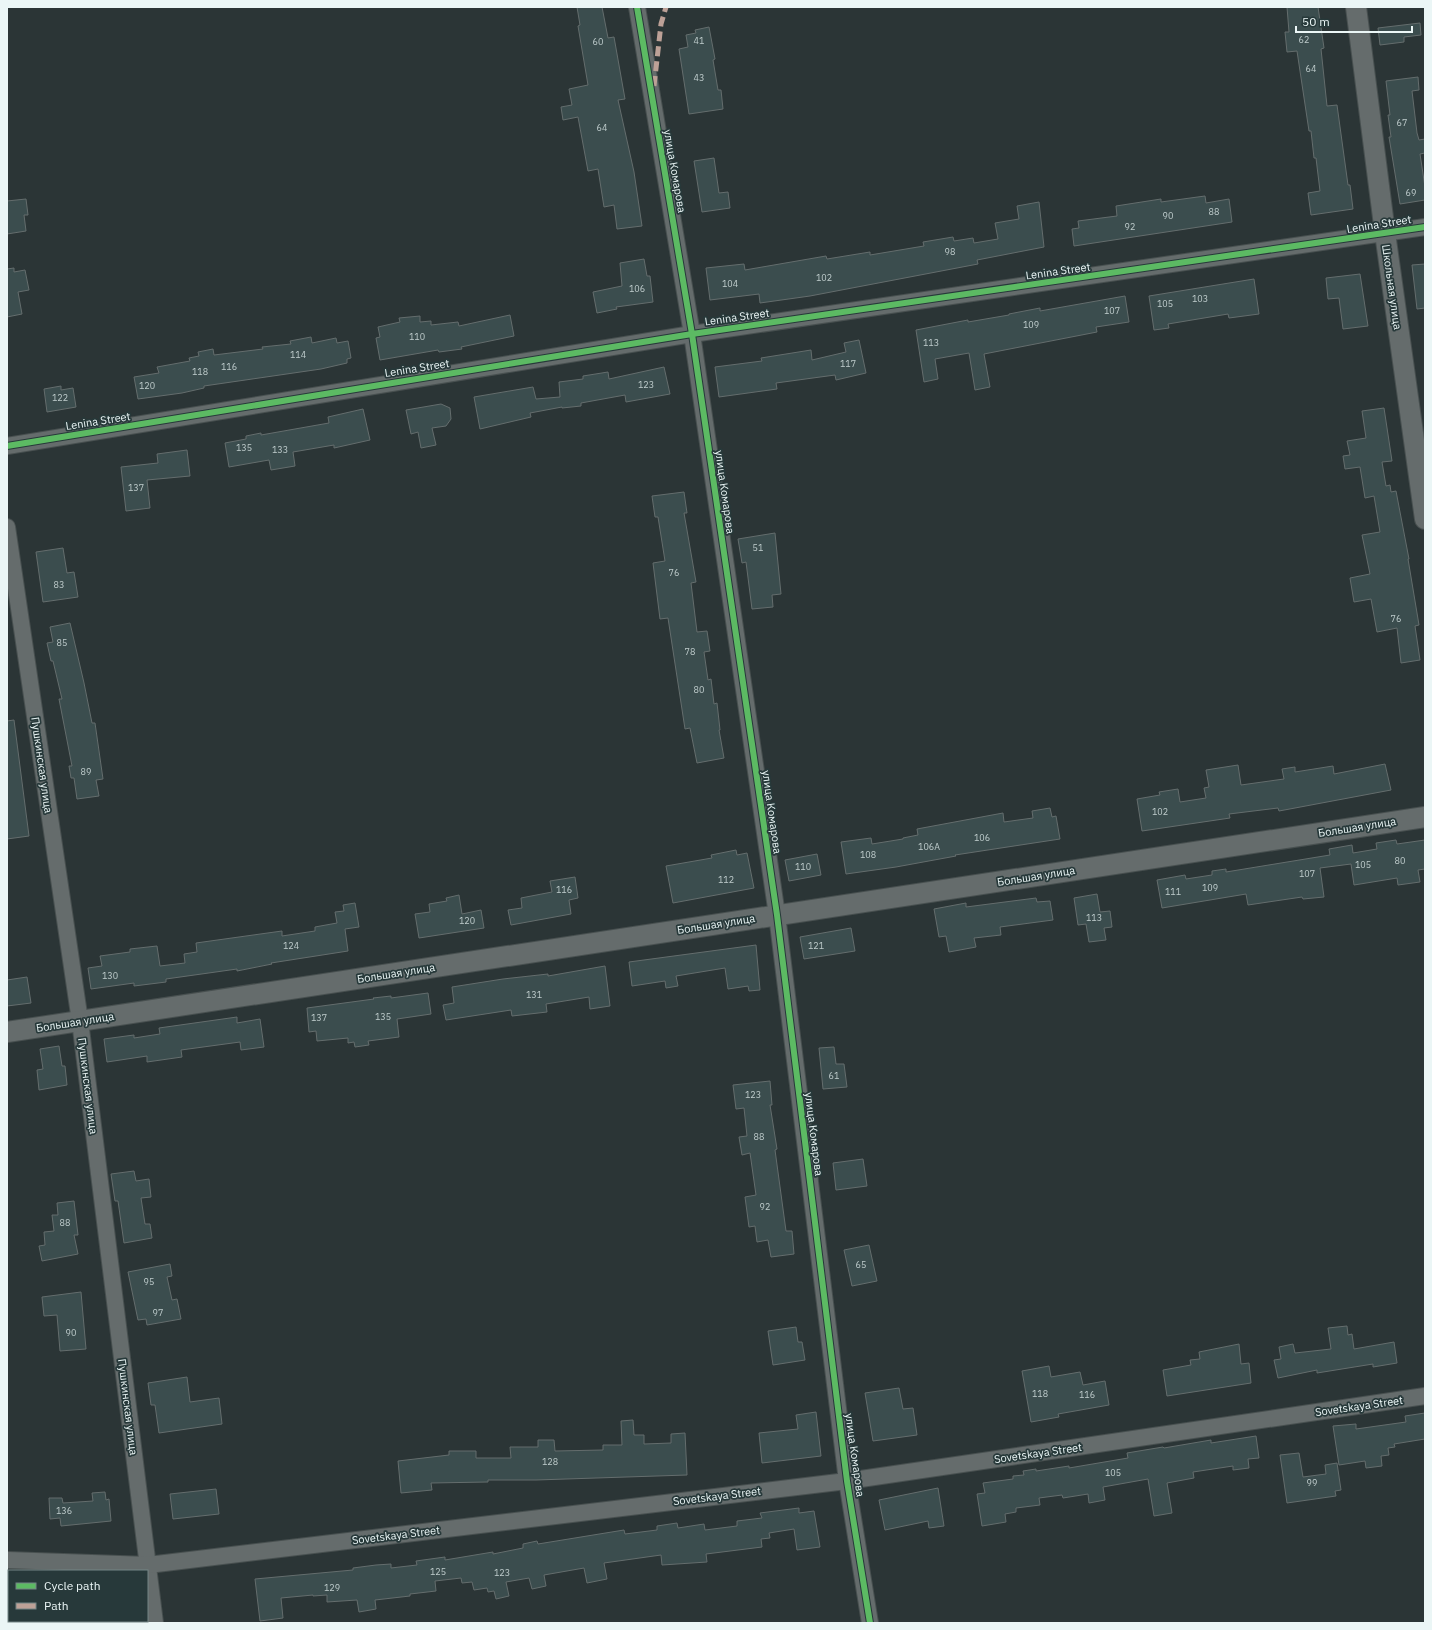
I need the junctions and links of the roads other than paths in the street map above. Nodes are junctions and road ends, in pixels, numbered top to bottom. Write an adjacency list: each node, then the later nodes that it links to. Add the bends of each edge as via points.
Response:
1 (637, 7): 5 (street, улица Комарова)
2 (1356, 7): 4 (street, Школьная улица)
3 (1425, 227): 4 (street, Lenina Street)
4 (1385, 234): 5 (street, Lenina Street); 7 (street, Школьная улица)
5 (692, 334): 6 (street, Lenina Street); 10 (street, улица Комарова)
6 (7, 446)
7 (1425, 519)
8 (7, 527): 11 (street, Пушкинская улица)
9 (1425, 817): 10 (street, Большая улица)
10 (777, 915): 11 (street, Большая улица); 14 (street, улица Комарова)
11 (80, 1021): 12 (street, Большая улица); 16 (street, Пушкинская улица)
12 (7, 1032)
13 (1425, 1396): 14 (street, Sovetskaya Street)
14 (847, 1481): 16 (street, Sovetskaya Street); 18 (street, улица Комарова)
15 (7, 1560): 16 (street, Sovetskaya Street)
16 (148, 1565): 17 (street, Пушкинская улица)
17 (155, 1623)
18 (870, 1623)

